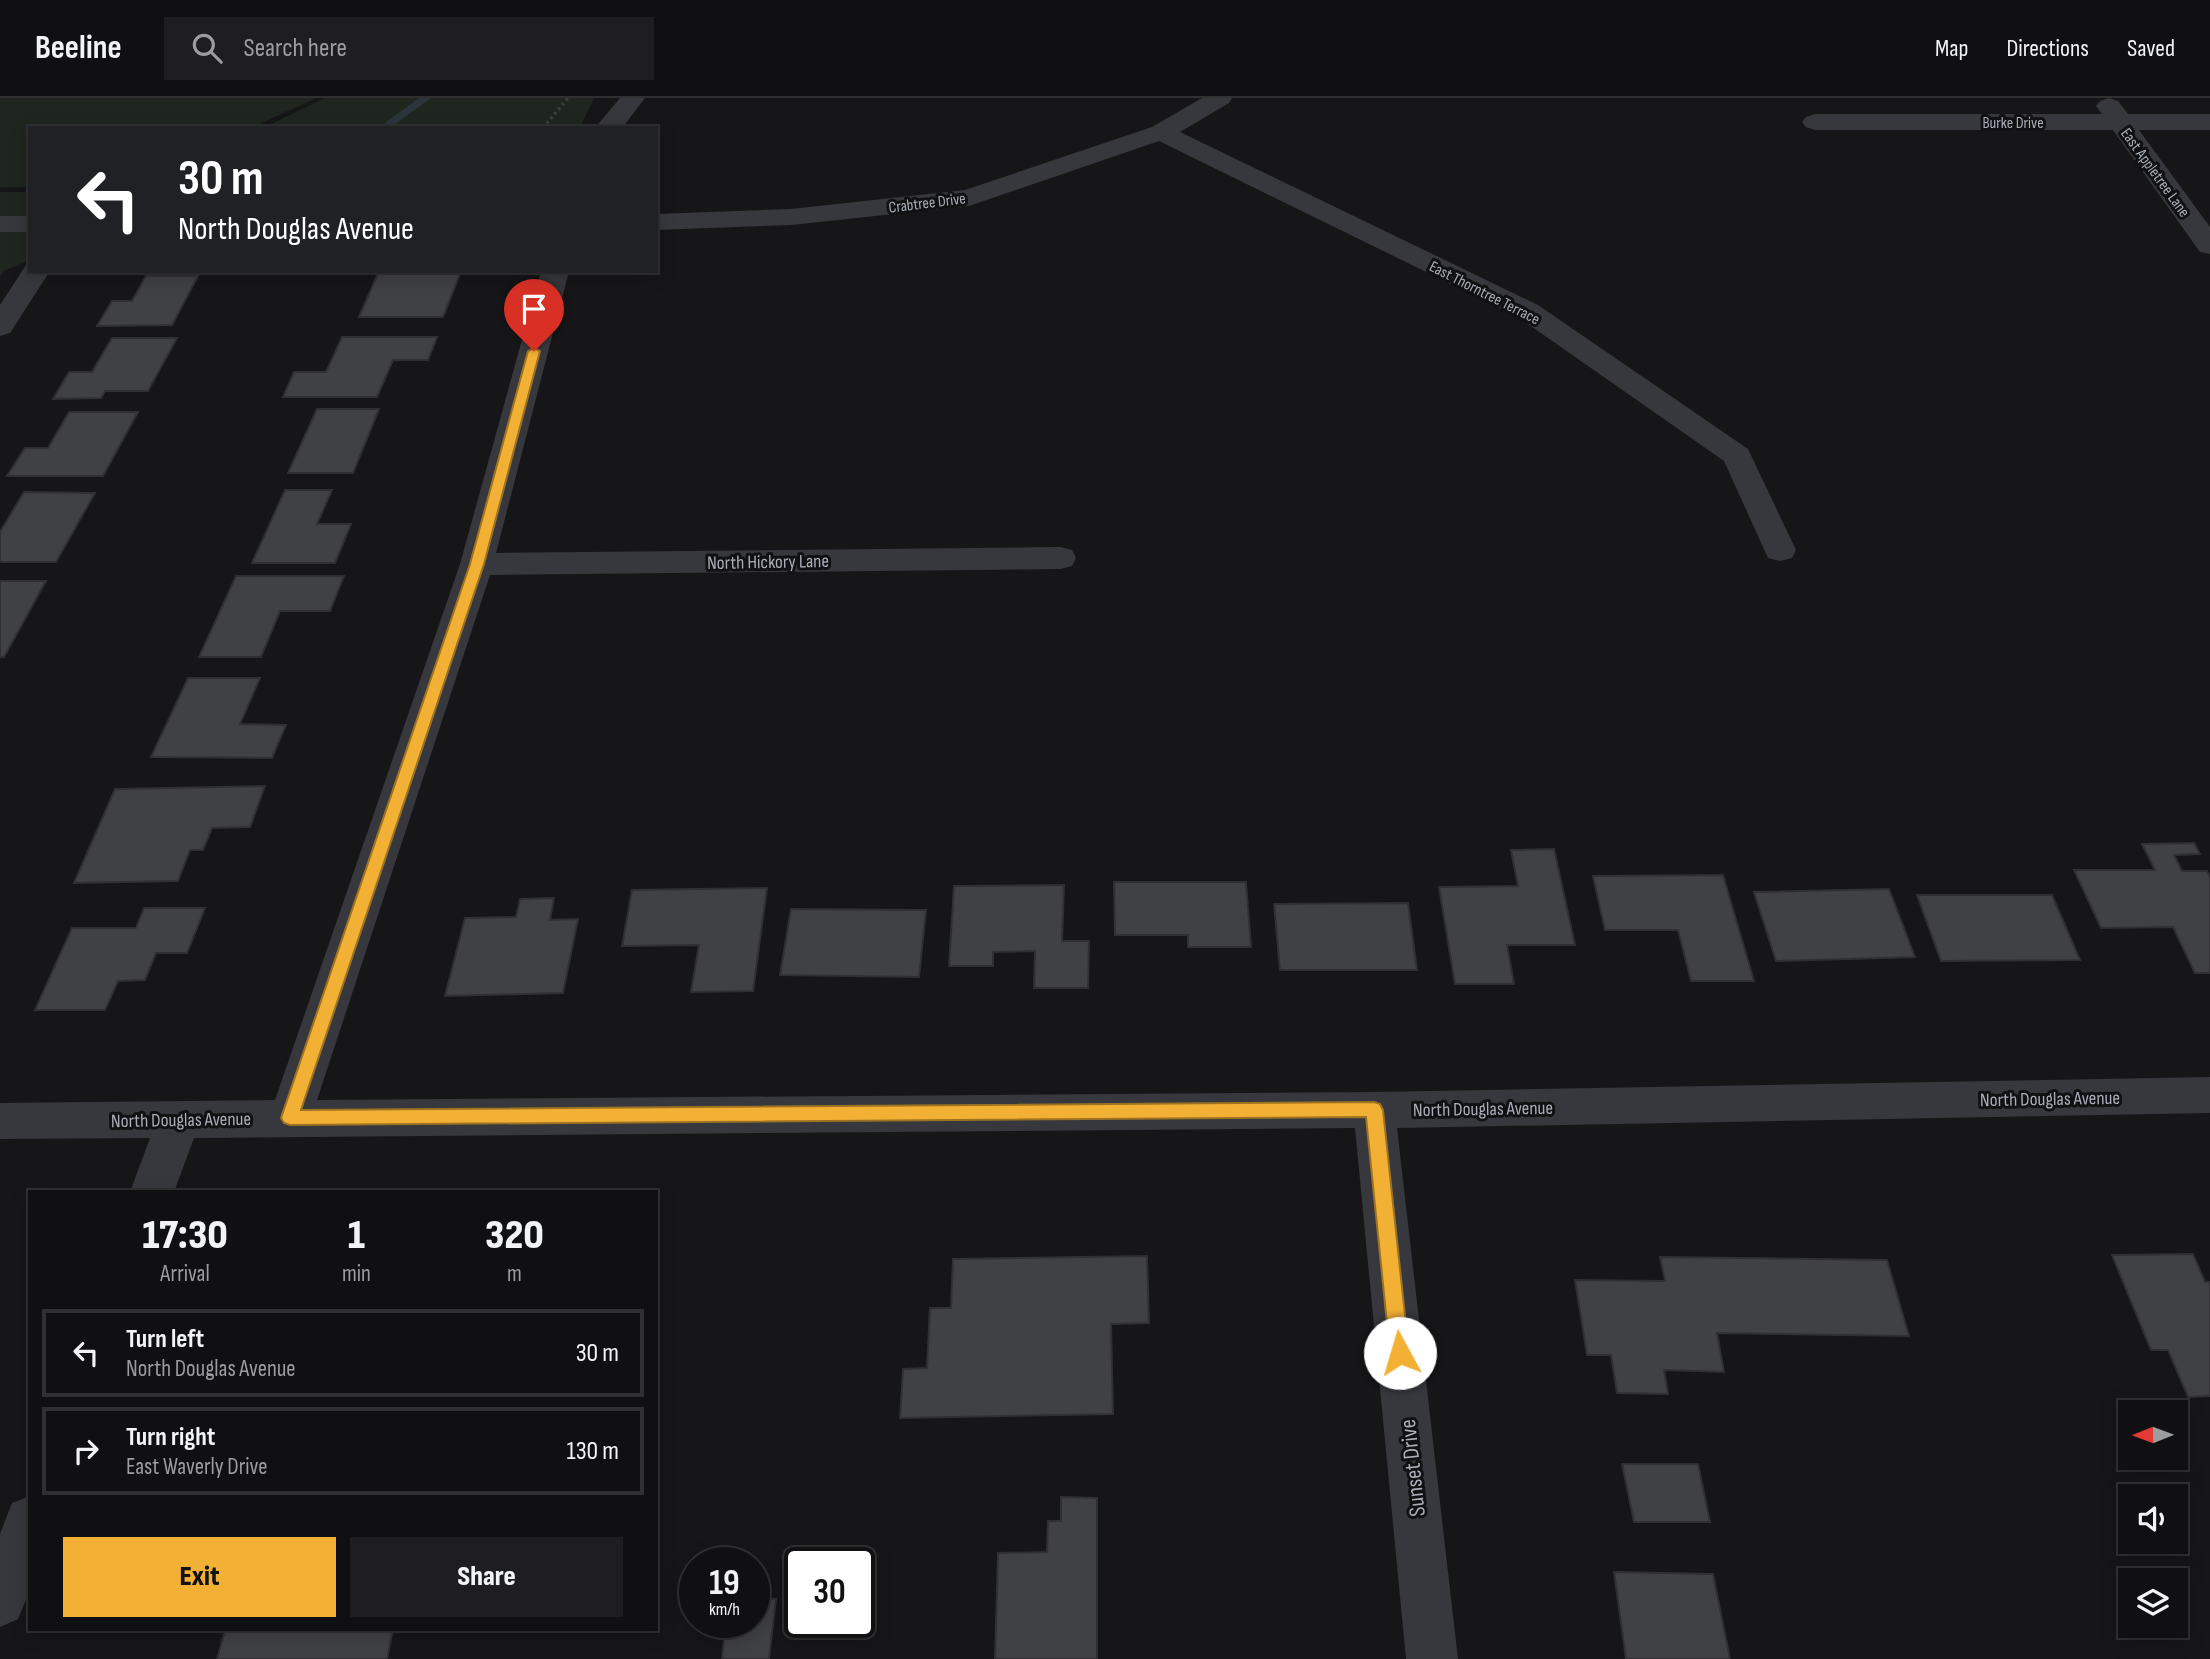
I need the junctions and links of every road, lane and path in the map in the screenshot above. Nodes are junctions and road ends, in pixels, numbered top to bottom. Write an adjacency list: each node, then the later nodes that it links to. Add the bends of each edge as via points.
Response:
1 (568, 98): 8 (path)
2 (633, 98): 9 (street)
3 (1220, 98): 10 (street, Crabtree Drive)
4 (2103, 98): 6 (street, East Appletree Lane)
5 (1815, 122): 6 (street, Burke Drive)
6 (2120, 122): 7 (street, Burke Drive); 14 (street, East Appletree Lane)
7 (2210, 122)
8 (545, 126)
9 (610, 126)
10 (1161, 132): 11 (street, Crabtree Drive, via 969,198 791,217); 18 (street, East Thorntree Terrace, via 1528,311 1738,456)
11 (658, 222)
12 (28, 223): 13 (street)
13 (0, 224)
14 (2210, 246)
15 (35, 273): 17 (street)
16 (554, 273): 20 (street)
17 (0, 327)
18 (1780, 550)
19 (1059, 558): 20 (street, North Hickory Lane)
20 (477, 564): 23 (street)
21 (2210, 1096): 22 (street, North Douglas Avenue)
22 (1374, 1110): 23 (street, North Douglas Avenue); 29 (street, Sunset Drive)
23 (290, 1118): 24 (street, North Douglas Avenue)
24 (179, 1119): 25 (street, North Douglas Avenue); 26 (street)
25 (0, 1121)
26 (153, 1190)
27 (28, 1526): 28 (street)
28 (0, 1601)
29 (1432, 1659)

